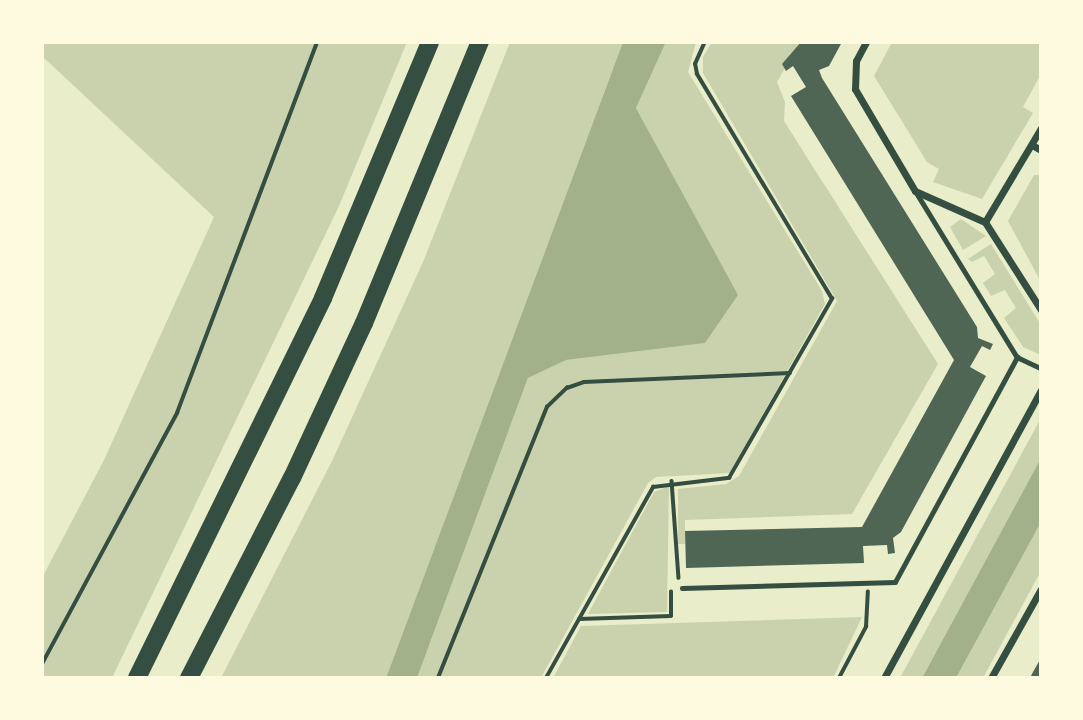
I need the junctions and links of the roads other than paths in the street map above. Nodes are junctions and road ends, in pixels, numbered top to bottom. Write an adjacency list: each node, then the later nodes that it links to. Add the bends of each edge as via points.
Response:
1 (430, 42): 15 (highway, via 323,298)
2 (480, 42): 16 (highway, via 364,323 292,478)
3 (866, 42): 7 (street, via 856,61 855,89)
4 (1041, 128): 5 (street)
5 (1032, 145): 6 (street); 8 (street)
6 (1041, 150)
7 (915, 191): 8 (street); 10 (lane)
8 (985, 222): 9 (street)
9 (1041, 310)
10 (1017, 357): 11 (lane); 13 (lane, via 895,582)
11 (1041, 368)
12 (1041, 390): 17 (street)
13 (682, 588)
14 (1041, 589): 18 (street)
15 (137, 678)
16 (189, 678)
17 (884, 678)
18 (992, 678)

